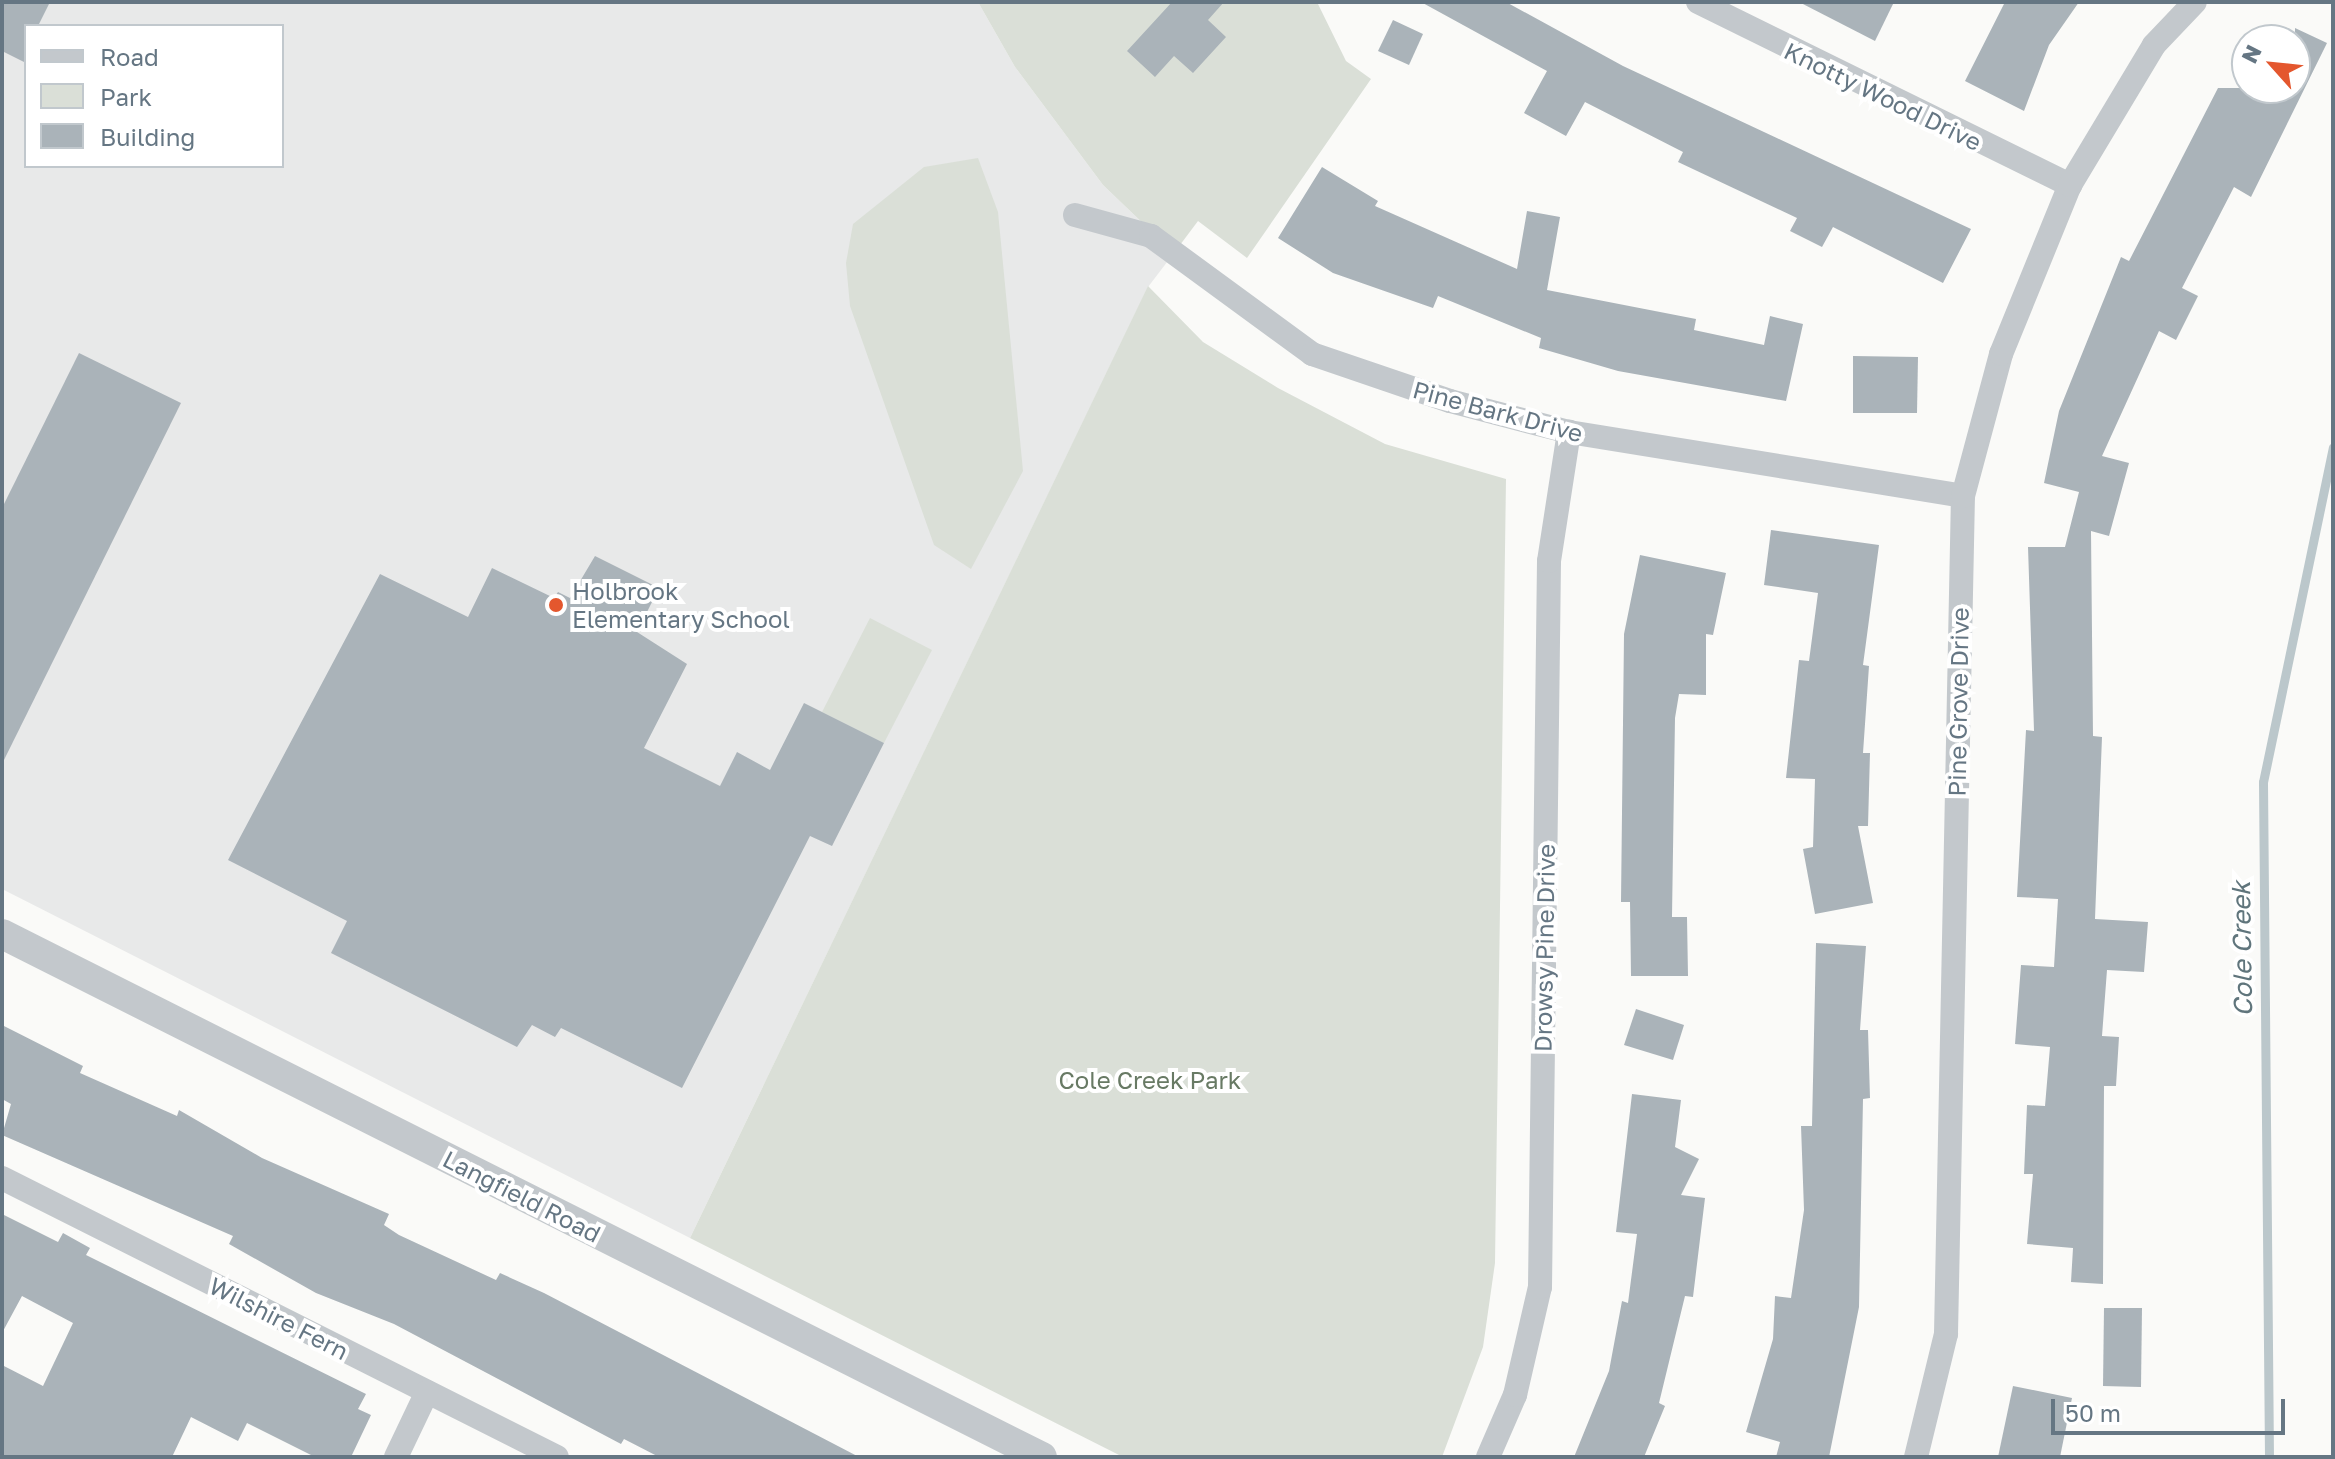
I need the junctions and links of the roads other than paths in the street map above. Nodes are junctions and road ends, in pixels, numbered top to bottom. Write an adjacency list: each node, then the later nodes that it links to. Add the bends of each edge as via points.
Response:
1 (1698, 2): 3 (street, Knotty Wood Drive)
2 (2195, 2): 4 (street, Pine Grove Drive, via 2154,45)
3 (1733, 12): 4 (street, Knotty Wood Drive)
4 (2070, 185): 7 (street, Pine Grove Drive, via 2001,354)
5 (1075, 215): 6 (street, Pine Bark Drive, via 1151,236 1312,354)
6 (1569, 432): 7 (street, Pine Bark Drive); 14 (street, Drowsy Pine Drive, via 1549,561 1540,1287 1515,1395)
7 (1963, 496): 15 (street, Pine Grove Drive, via 1946,1334)
8 (2, 934): 13 (street, Langfield Road)
9 (2, 1178): 10 (street, Wilshire Fern)
10 (427, 1392): 11 (street); 12 (street, Wilshire Fern)
11 (396, 1457)
12 (557, 1457)
13 (1042, 1457)
14 (1488, 1457)
15 (1916, 1457)

